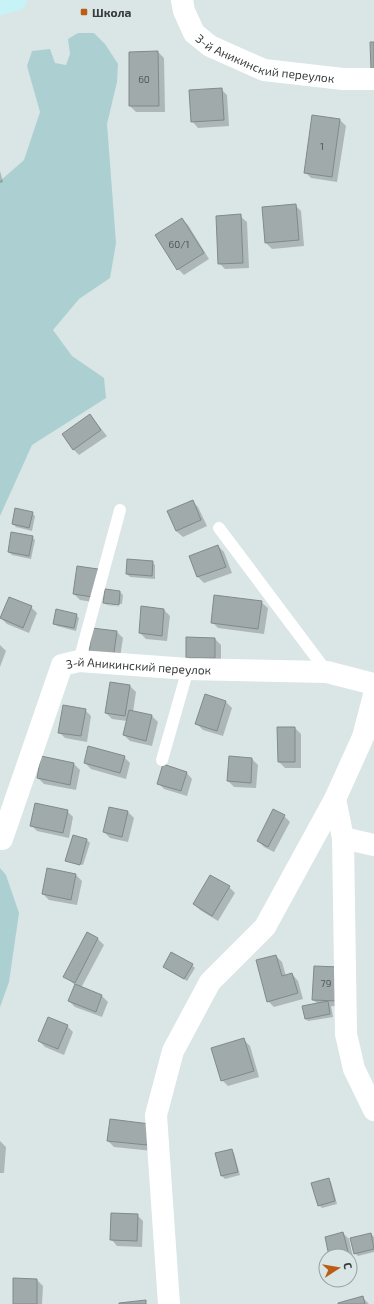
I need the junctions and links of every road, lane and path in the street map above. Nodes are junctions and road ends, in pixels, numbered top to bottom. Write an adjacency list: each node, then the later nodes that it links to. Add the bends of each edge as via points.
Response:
1 (16, 0): 3 (street)
2 (182, 0): 4 (street, 3-й Аникинский переулок, via 194,33 210,46 264,70 343,79)
3 (0, 4)
4 (374, 79)
5 (120, 510): 7 (lane)
6 (219, 528): 9 (lane)
7 (79, 661): 8 (street, 3-й Аникинский переулок); 15 (street, 3-й Аникинский переулок, via 62,665)
8 (188, 668): 9 (street, 3-й Аникинский переулок); 12 (lane)
9 (327, 672): 10 (street, 3-й Аникинский переулок)
10 (374, 684)
11 (374, 695): 13 (street, via 363,737)
12 (162, 760)
13 (335, 798): 14 (street); 18 (street, via 265,927 210,982 174,1051 156,1115)
14 (343, 838): 16 (street); 17 (street, via 346,1034 354,1069)
15 (2, 839)
16 (374, 845)
17 (374, 1110)
18 (169, 1304)

